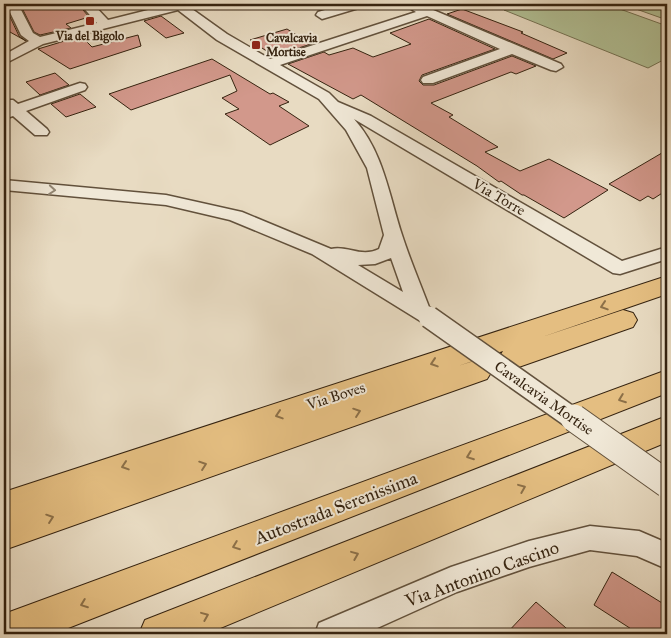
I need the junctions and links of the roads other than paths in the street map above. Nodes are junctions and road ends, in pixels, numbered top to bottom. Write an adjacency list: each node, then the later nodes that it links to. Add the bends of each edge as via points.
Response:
1 (12, 4): 9 (street, via 28,35)
2 (86, 4): 8 (street)
3 (358, 4): 7 (street)
4 (409, 4): 6 (street)
5 (179, 5): 8 (street); 12 (street, Via Torre, via 222,37)
6 (428, 12): 10 (street); 12 (street)
7 (322, 15)
8 (105, 24): 9 (street)
9 (38, 41): 11 (street)
10 (512, 48): 13 (street); 14 (street)
11 (4, 60)
12 (268, 64): 16 (street, Via Torre)
13 (556, 67)
14 (428, 80)
15 (80, 87): 17 (street)
16 (328, 101): 20 (street, via 353,128 375,168); 22 (street, Via Torre, via 366,119 620,268)
17 (8, 108): 18 (street)
18 (41, 132)
19 (4, 185): 21 (street, Cavalcavia Mortise, one-way to 21, via 166,200 236,216)
20 (393, 235): 21 (street, Cavalcavia Mortise, via 388,252 378,258 359,260); 25 (street)
21 (319, 250): 25 (street, Cavalcavia Mortise)
22 (667, 253)
23 (667, 286): 31 (highway, Via Boves, one-way to 31)
24 (667, 305): 26 (highway)
25 (424, 314): 30 (street, Cavalcavia Mortise, bridge)
26 (513, 358)
27 (477, 370): 32 (highway, Via Boves, one-way to 27)
28 (667, 381): 34 (highway, Autostrada Serenissima, one-way to 34)
29 (667, 429): 35 (highway, one-way to 29)
30 (667, 484)
31 (4, 507)
32 (4, 534)
33 (667, 556): 36 (street, Via Antonino Cascino, via 638,544 590,538 529,554 451,581)
34 (4, 634)
35 (159, 634)
36 (330, 634)

